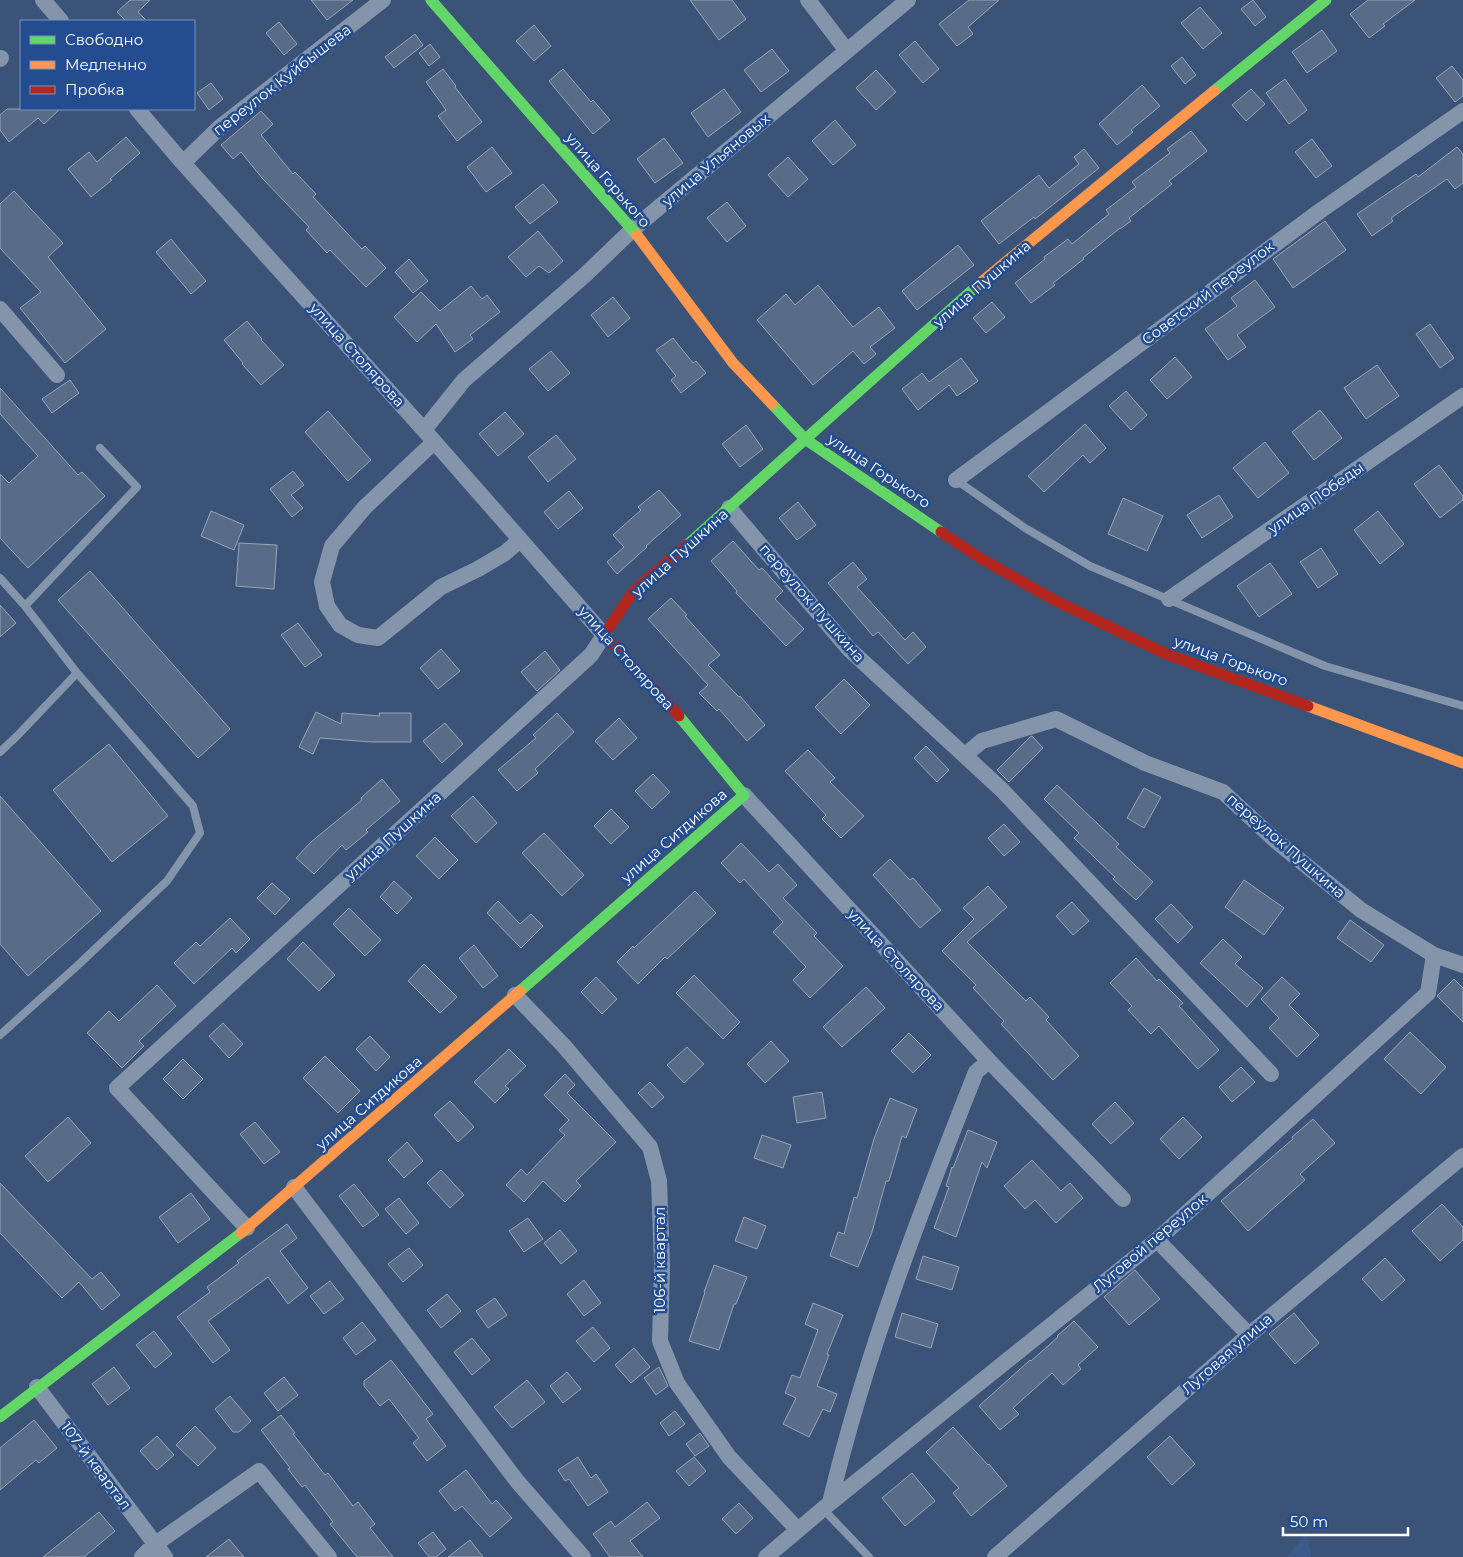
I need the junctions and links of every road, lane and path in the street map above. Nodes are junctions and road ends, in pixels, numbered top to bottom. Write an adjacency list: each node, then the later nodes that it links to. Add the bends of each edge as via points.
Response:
1 (42, 0): 7 (street)
2 (383, 0): 11 (street, переулок Куйбышева, via 220,127)
3 (430, 0): 12 (street, улица Горького)
4 (808, 0): 8 (street)
5 (908, 0): 8 (street, улица Ульяновых)
6 (1326, 0): 17 (street, улица Пушкина, via 993,272)
7 (60, 20)
8 (846, 51): 12 (street, улица Ульяновых)
9 (137, 110): 11 (street, улица Столярова)
10 (1463, 111): 19 (street, Советский переулок, via 1320,210)
11 (183, 163): 16 (street, улица Столярова)
12 (633, 229): 16 (street, улица Ульяновых, via 464,380); 17 (street, улица Горького, via 733,363)
13 (0, 309): 14 (street)
14 (57, 375)
15 (1463, 396): 23 (street, улица Победы)
16 (429, 436): 21 (street, улица Столярова); 21 (street, улица Ульяновых, via 332,546 322,582 327,606 340,625 358,635 378,638 441,587 505,552)
17 (805, 439): 20 (street, улица Пушкина); 30 (street, улица Горького, via 980,558 1056,601 1164,653)
18 (100, 448): 24 (lane, via 137,487)
19 (956, 480): 23 (lane, via 1025,528 1090,566)
20 (729, 508): 25 (street, улица Пушкина, via 633,592); 29 (street, переулок Пушкина, via 849,649)
21 (520, 540): 25 (street, улица Столярова)
22 (0, 578): 24 (lane)
23 (1169, 599): 27 (lane, via 1325,666)
24 (25, 606): 26 (lane)
25 (604, 635): 31 (street, улица Столярова, via 684,722); 41 (street, улица Пушкина, via 592,656 117,1088)
26 (76, 673): 28 (lane); 35 (lane, via 192,806 200,834 167,881)
27 (1463, 706)
28 (0, 752)
29 (964, 755): 32 (street, переулок Пушкина, via 982,741 1056,719 1144,763 1223,792 1276,841 1361,910); 37 (street, переулок Пушкина, via 1002,789)
30 (1463, 763)
31 (744, 794): 34 (street, улица Ситдикова); 36 (street, улица Столярова)
32 (1434, 955): 33 (street, переулок Пушкина); 42 (street, Луговой переулок, via 1428,992)
33 (1463, 965)
34 (515, 995): 39 (street, улица Ситдикова); 47 (street, 106-й квартал, via 564,1046 650,1147 659,1182 660,1341 677,1382 728,1457)
35 (0, 1035)
36 (989, 1061): 40 (street, улица Столярова); 46 (street, via 976,1072 909,1245 867,1368)
37 (1271, 1074)
38 (1463, 1156): 43 (street, Луговая улица)
39 (294, 1187): 41 (street, улица Ситдикова); 51 (street, via 517,1481)
40 (1123, 1199)
41 (247, 1228): 44 (street, улица Ситдикова)
42 (1157, 1240): 43 (street); 46 (street, Луговой переулок)
43 (1249, 1335): 54 (street, Луговая улица)
44 (37, 1387): 45 (street, улица Ситдикова); 48 (street, 107-й квартал)
45 (1, 1413)
46 (826, 1506): 47 (street, Луговой переулок); 53 (lane)
47 (798, 1530): 52 (street, Луговой переулок)
48 (160, 1551): 49 (street); 50 (street, via 259,1471)
49 (142, 1557)
50 (329, 1557)
51 (583, 1557)
52 (766, 1557)
53 (869, 1557)
54 (995, 1557)

